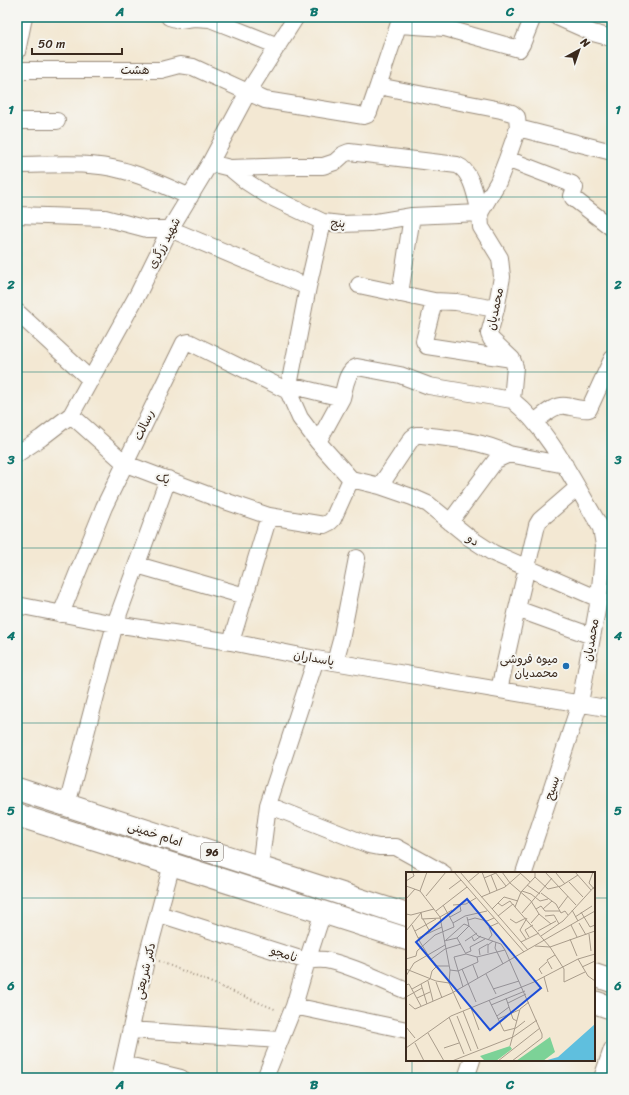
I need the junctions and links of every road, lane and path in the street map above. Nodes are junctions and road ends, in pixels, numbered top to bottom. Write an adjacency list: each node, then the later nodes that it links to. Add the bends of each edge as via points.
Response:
1 (24, 17): 9 (street)
2 (169, 17): 8 (street, via 179,20 210,19)
3 (296, 17): 8 (street, شهید زرگری)
4 (533, 17): 6 (street, via 519,49 445,28)
5 (557, 17): 7 (street, via 593,33)
6 (400, 21): 11 (street)
7 (612, 38)
8 (278, 46): 12 (street, شهید زرگری)
9 (17, 52)
10 (17, 70): 12 (street, هشت, via 161,70 180,65 193,67)
11 (378, 86): 12 (street, هشت, via 369,112 364,116 265,100); 15 (street, via 512,112 517,117)
12 (248, 92): 18 (street, شهید زرگری)
13 (17, 121): 14 (street)
14 (57, 121)
15 (518, 128): 16 (street); 17 (street)
16 (612, 152)
17 (507, 159): 22 (street, via 498,182); 26 (street, via 572,184 575,188 573,198)
18 (210, 163): 20 (street, پنج); 21 (street, شهید زرگری)
19 (17, 165): 21 (street, via 95,166 121,170 145,177)
20 (230, 168): 22 (street, محمدیان, via 323,166 349,152 457,165 462,167 469,177); 25 (street, پنج, via 267,195)
21 (190, 197): 27 (street, شهید زرگری)
22 (480, 213): 24 (street, پنج); 32 (street, محمدیان, via 481,227 500,258 502,277)
23 (17, 216): 27 (street, via 105,218 147,229)
24 (412, 216): 25 (street, پنج, via 370,223); 30 (street)
25 (323, 222): 29 (street)
26 (612, 228)
27 (170, 229): 29 (street); 36 (street, شهید زرگری)
28 (359, 285): 30 (street)
29 (308, 287): 37 (street)
30 (400, 294): 31 (street)
31 (434, 300): 32 (street); 34 (street, via 424,341 427,346)
32 (496, 309): 34 (street, محمدیان, via 489,334)
33 (17, 312): 36 (street)
34 (512, 359): 39 (street, via 515,367)
35 (612, 359): 41 (street, via 589,409 556,407)
36 (91, 380): 40 (street, شهید زرگری)
37 (288, 388): 38 (street); 42 (street, via 300,418); 45 (street, رسالت, via 189,342 184,343)
38 (342, 398): 39 (street, via 349,373 352,368 357,367 400,375 429,386); 42 (street)
39 (512, 400): 41 (street, محمدیان)
40 (72, 415): 43 (street, شهید زرگری); 45 (street, یک)
41 (535, 422): 46 (street, محمدیان)
42 (318, 442): 47 (street)
43 (17, 454)
44 (509, 454): 46 (street); 49 (street, via 464,440 416,435); 52 (street, via 496,460)
45 (126, 464): 48 (street, یک); 60 (street, رسالت, via 104,507)
46 (565, 466): 50 (street, محمدیان)
47 (351, 479): 49 (street, دو); 51 (street, via 333,519 324,525)
48 (168, 480): 51 (street, یک); 54 (street)
49 (380, 486): 52 (street, دو, via 428,504)
50 (577, 488): 55 (street, via 540,520); 57 (street, محمدیان, via 604,537)
51 (269, 516): 56 (street)
52 (450, 522): 55 (street, دو, via 493,553)
53 (357, 558): 65 (street)
54 (137, 565): 56 (street); 61 (street)
55 (527, 568): 57 (street, دو); 59 (street)
56 (245, 596): 63 (street)
57 (599, 599): 62 (street, محمدیان)
58 (17, 605): 60 (street, پاسداران)
59 (517, 609): 62 (street); 66 (street)
60 (60, 614): 61 (street, پاسداران)
61 (115, 624): 63 (street, پاسداران); 70 (street)
62 (592, 636): 67 (street, محمدیان)
63 (231, 642): 64 (street, پاسداران)
64 (316, 659): 65 (street, پاسداران); 71 (street)
65 (335, 662): 66 (street, پاسداران)
66 (499, 690): 67 (street, پاسداران)
67 (580, 703): 68 (street, پاسداران); 76 (street, بسیح)
68 (612, 709)
69 (17, 789): 70 (highway, امام خمینی / 96)
70 (67, 805): 74 (highway, امام خمینی / 96)
71 (268, 805): 74 (street); 75 (street, via 369,845 396,847)
72 (17, 815): 73 (highway, امام خمینی / 96)
73 (172, 864): 77 (highway, امام خمینی / 96); 78 (street, دکتر شریعتی)
74 (260, 867): 79 (highway, امام خمینی / 96)
75 (441, 872)
76 (524, 872)
77 (323, 912): 80 (highway, امام خمینی / 96); 82 (street)
78 (159, 914): 81 (street, دکتر شریعتی); 82 (street, نامجو)
79 (406, 915)
80 (406, 939)
81 (147, 956): 88 (path); 89 (street, دکتر شریعتی)
82 (307, 961): 85 (street, نامجو, via 326,960); 88 (street)
83 (595, 975): 84 (highway)
84 (612, 980)
85 (406, 991)
86 (595, 1002): 87 (highway)
87 (612, 1008)
88 (293, 1010): 90 (street); 91 (street)
89 (131, 1030): 91 (street); 94 (street, دکتر شریعتی)
90 (406, 1030)
91 (280, 1040): 96 (street)
92 (612, 1049): 98 (street)
93 (472, 1061): 97 (street)
94 (122, 1071): 95 (street)
95 (181, 1078)
96 (266, 1078)
97 (466, 1078)
98 (602, 1078)

